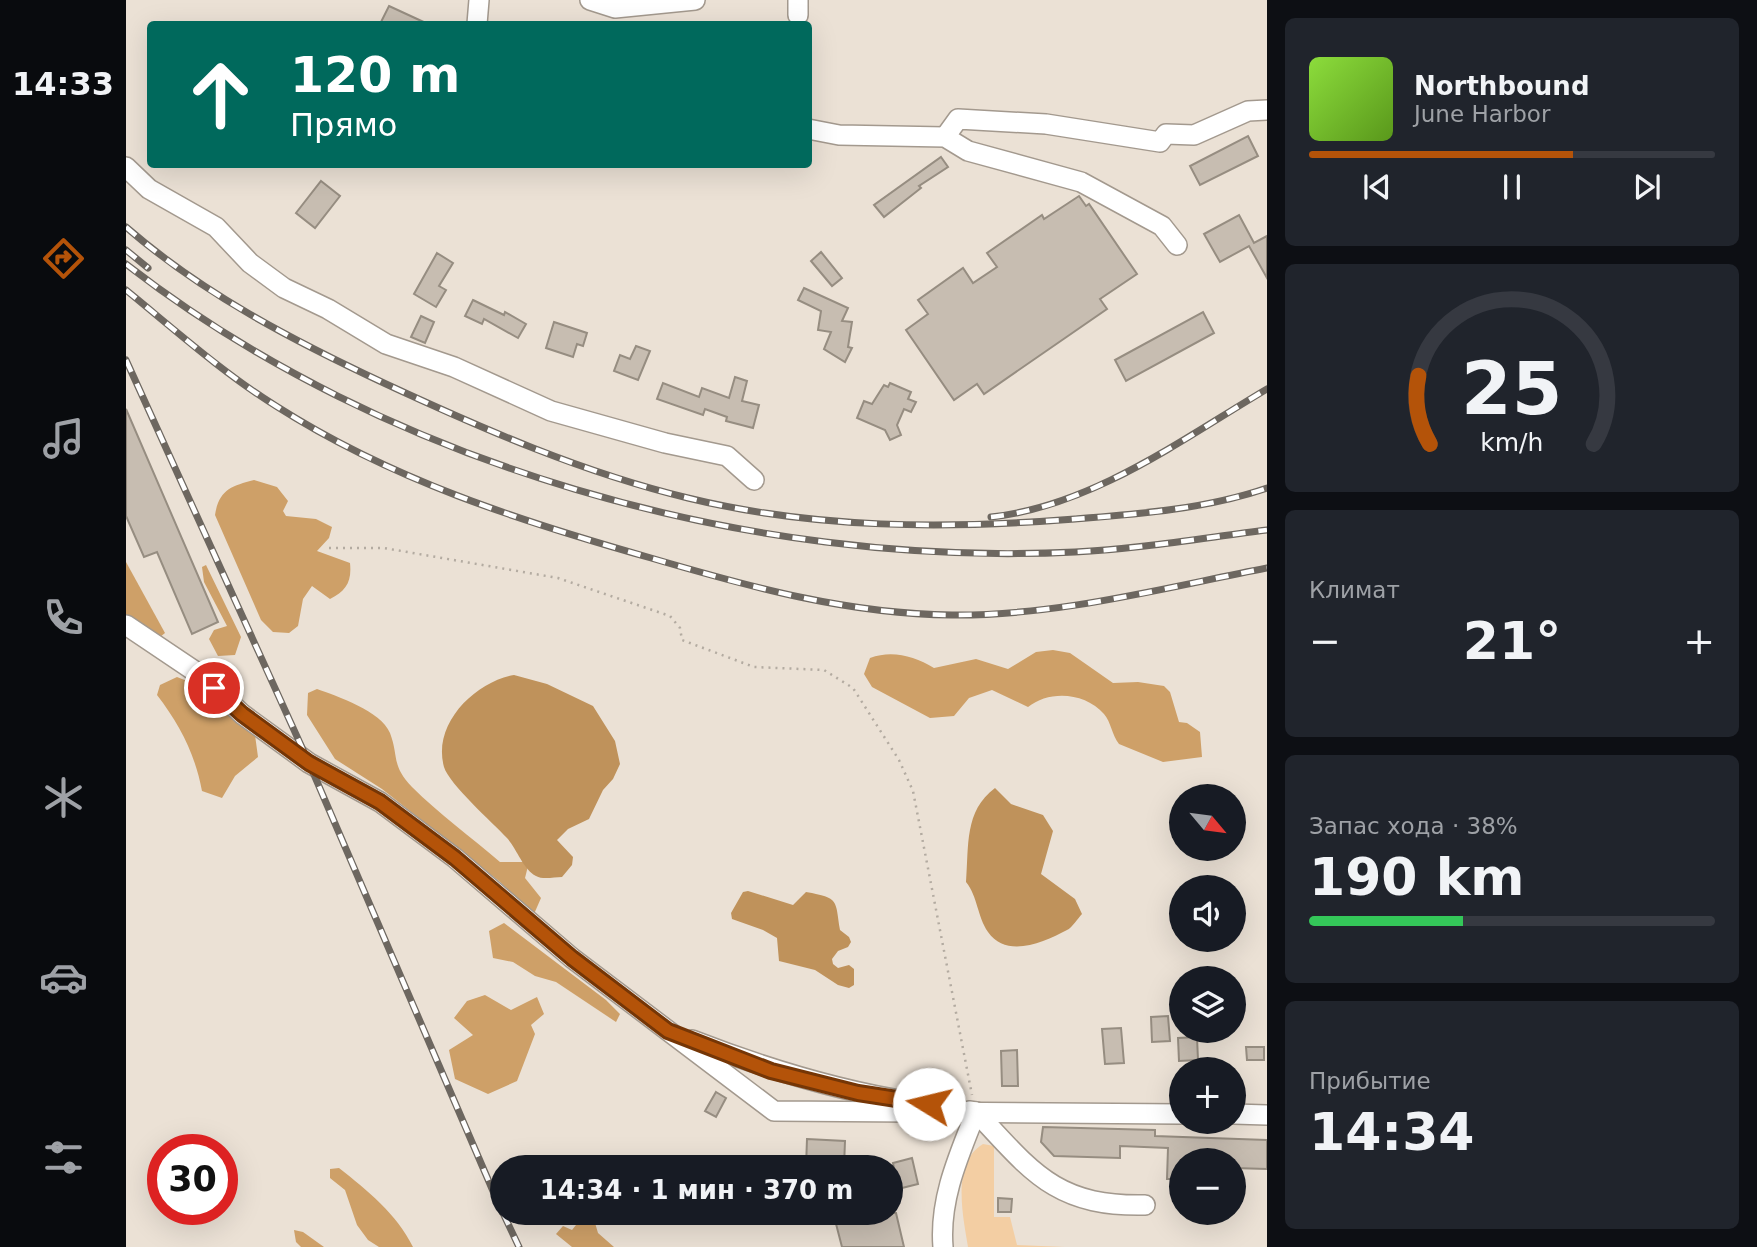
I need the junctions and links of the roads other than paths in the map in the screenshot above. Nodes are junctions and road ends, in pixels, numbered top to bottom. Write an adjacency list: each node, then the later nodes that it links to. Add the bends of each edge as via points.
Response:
1 (479, 0): 5 (street)
2 (590, 0): 4 (street, via 615,8)
3 (695, 0): 4 (street)
4 (672, 2)
5 (477, 21)
6 (1267, 110): 8 (street, via 1248,111 1194,135 1166,134 1160,142 1046,124 958,119)
7 (812, 130): 8 (street, via 839,135)
8 (945, 137): 10 (street, via 968,151 1082,182 1162,226)
9 (126, 167): 11 (street, via 149,189 216,227 250,263 284,288 386,344 454,367 551,411 727,456)
10 (1177, 245)
11 (754, 480)
12 (126, 625): 13 (street, via 200,674 242,714 309,763 380,802)
13 (668, 1031): 14 (street, via 771,1071 833,1087); 14 (street, via 774,1111)
14 (976, 1112): 15 (street); 18 (street, via 1022,1161 1063,1193 1111,1206); 19 (street, via 946,1197)
15 (1169, 1114)
16 (1246, 1114): 17 (street)
17 (1267, 1115)
18 (1145, 1205)
19 (943, 1247)

